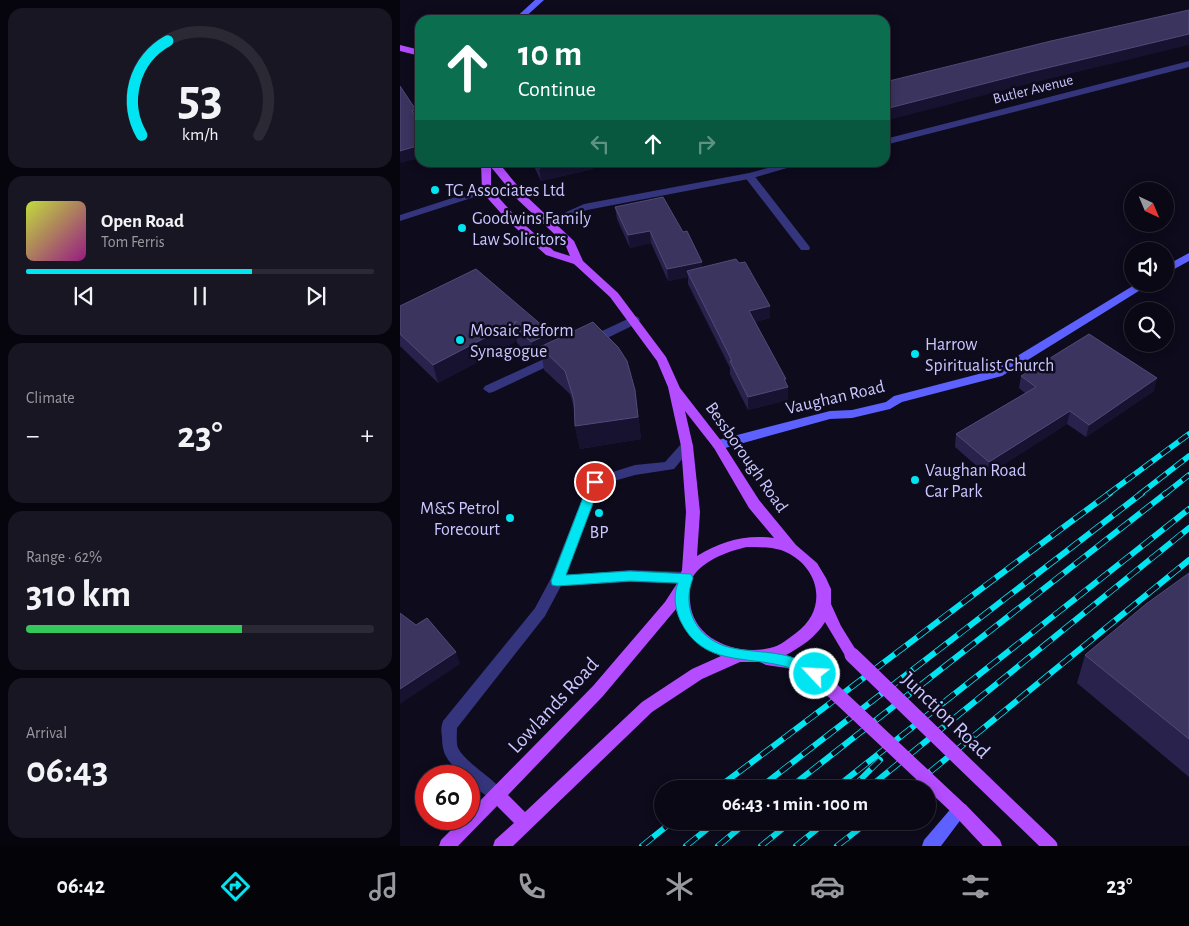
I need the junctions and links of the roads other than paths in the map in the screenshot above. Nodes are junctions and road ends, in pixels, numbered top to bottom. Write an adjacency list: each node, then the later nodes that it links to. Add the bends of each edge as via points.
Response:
1 (540, 0): 2 (street)
2 (523, 15)
3 (400, 48): 4 (main road)
4 (415, 52)
5 (1189, 64): 6 (street, Butler Avenue)
6 (890, 141)
7 (486, 167): 11 (main road)
8 (496, 167): 13 (main road, Bessborough Road, via 522,198)
9 (784, 167): 10 (street)
10 (749, 176): 13 (street, via 584,208); 14 (street)
11 (486, 190): 12 (street); 16 (main road, Bessborough Road, via 550,253)
12 (400, 218)
13 (549, 222): 16 (main road, Bessborough Road, via 570,243)
14 (805, 248)
15 (1189, 256): 17 (street)
16 (578, 262): 19 (main road, Bessborough Road, via 614,295)
17 (1174, 265)
18 (1131, 292): 22 (street, Vaughan Road, via 998,373 898,399 890,405 852,414 830,415)
19 (634, 320): 20 (main road, Bessborough Road, via 662,360); 21 (street)
20 (674, 387): 22 (main road, Bessborough Road); 23 (main road, Bessborough Road)
21 (489, 389)
22 (718, 445): 24 (main road, Bessborough Road, via 754,504)
23 (687, 446): 25 (main road, Bessborough Road, via 693,512); 26 (street, via 670,466 635,470 595,482)
24 (791, 549): 25 (main road, via 770,542 732,545 711,554); 27 (main road, via 809,561 822,579)
25 (686, 579): 26 (street, via 630,576); 28 (main road, via 682,609 692,630 724,652); 29 (main road, Lowlands Road, via 670,606 598,691)
26 (557, 581): 29 (street, via 540,612 449,726 450,750 477,780)
27 (825, 606): 28 (main road, via 816,625 792,644 776,653); 36 (main road, Junction Road, bridge, via 852,655)
28 (744, 656): 30 (main road, bridge, via 789,662 815,674); 31 (main road, via 696,674 647,707)
29 (497, 795): 31 (main road); 32 (main road, Lowlands Road)
30 (960, 810): 34 (street); 35 (main road)
31 (526, 823): 33 (main road)
32 (447, 846)
33 (501, 846)
34 (930, 846)
35 (994, 846)
36 (1050, 846)

